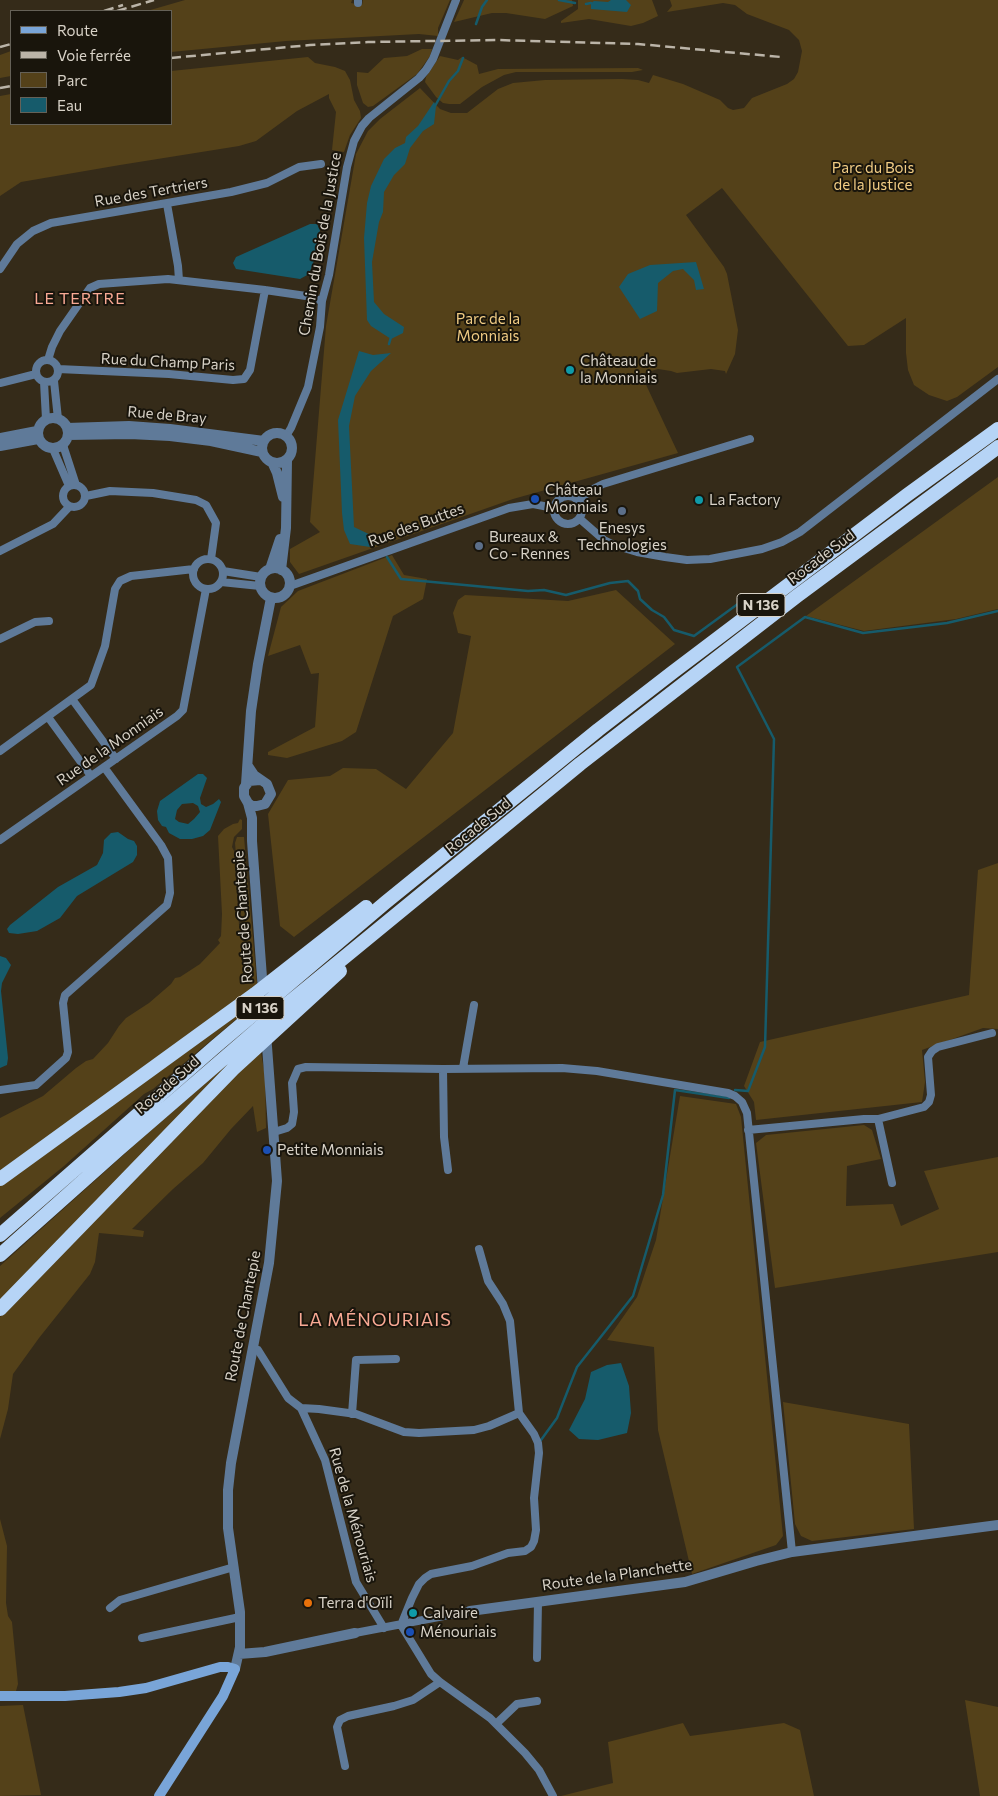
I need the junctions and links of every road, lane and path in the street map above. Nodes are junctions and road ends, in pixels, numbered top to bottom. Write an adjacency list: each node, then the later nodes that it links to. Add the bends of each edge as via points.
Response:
1 (456, 0): 7 (street, Chemin du Bois de la Justice, via 426,70 369,118 354,141)
2 (321, 164): 3 (street, Rue des Tertriers, via 299,167 267,183)
3 (167, 204): 4 (street, Rue des Tertriers, via 51,223 33,231 17,244); 5 (street)
4 (0, 269)
5 (179, 280): 6 (street); 8 (street, via 99,284 90,288 60,331)
6 (265, 290): 7 (street); 9 (street, Rue du Champ Paris, via 250,370 244,379)
7 (322, 301): 19 (street, Chemin du Bois de la Justice, via 308,387)
8 (48, 360): 9 (street); 10 (street, via 38,364)
9 (58, 369): 12 (street)
10 (36, 374): 13 (street); 14 (street)
11 (998, 379): 34 (street, via 800,532 762,549 710,559 665,557 614,545)
12 (54, 381): 13 (street); 15 (street)
13 (44, 382): 16 (street)
14 (0, 383)
15 (58, 419): 16 (street); 21 (street, via 65,424)
16 (46, 420): 18 (street, via 42,422)
17 (998, 429): 60 (highway, Rocade Sud / N 136, via 681,666)
18 (38, 435): 20 (street); 21 (street, via 44,446); 24 (street)
19 (286, 436): 23 (street, via 272,434); 27 (street, via 292,443 292,452)
20 (0, 438)
21 (63, 439): 23 (street, Rue de Bray, via 137,427); 26 (street, Rue de Bray, via 130,434 170,436); 29 (street)
22 (750, 439): 31 (street, via 603,484)
23 (264, 441): 26 (street)
24 (0, 446)
25 (998, 447): 61 (highway, Rocade Sud / N 136, via 669,694)
26 (262, 452): 28 (street)
27 (287, 460): 28 (street); 38 (street, via 287,509)
28 (272, 462): 38 (street, via 284,499)
29 (73, 486): 30 (street, via 83,489); 32 (street, via 66,488 63,496)
30 (86, 496): 32 (street, via 81,506); 36 (street, via 110,491 153,493 196,500 206,505 216,523)
31 (578, 500): 33 (street, via 570,496 562,498); 34 (street, via 582,511)
32 (69, 507): 35 (street, via 53,524)
33 (554, 508): 34 (street, via 555,516 565,524 573,524); 42 (street, Rue des Buttes, via 533,504 508,508)
34 (580, 519)
35 (0, 551)
36 (211, 559): 37 (street, via 201,561); 39 (street, via 220,564)
37 (194, 569): 43 (street, via 196,584); 47 (street, via 130,576 120,581 115,589 105,646 91,685)
38 (276, 569): 41 (street); 42 (street, via 289,578)
39 (223, 571): 40 (street); 41 (street)
40 (221, 582): 41 (street); 43 (street, via 216,588)
41 (260, 582): 44 (street, via 264,594)
42 (290, 586): 44 (street, via 281,597)
43 (206, 589): 50 (street, Rue de la Monniais, via 183,710)
44 (271, 598): 51 (street, via 251,711)
45 (49, 621): 46 (street, via 35,622)
46 (0, 639)
47 (72, 699): 48 (street); 50 (street)
48 (48, 717): 49 (street); 53 (street)
49 (0, 751)
50 (116, 759): 52 (street, Rue de la Monniais)
51 (248, 766): 54 (street); 55 (street)
52 (104, 768): 53 (street, Rue de la Monniais); 66 (street, via 168,858 170,893 167,905 65,995 66,1058 36,1085)
53 (91, 776): 59 (street, Rue de la Monniais)
54 (260, 780): 55 (street); 57 (street, via 267,784 271,794)
55 (246, 784): 56 (street, via 243,792)
56 (248, 804): 57 (street); 58 (street, Route de Chantepie)
57 (261, 806): 58 (street)
58 (252, 818): 69 (street, Route de Chantepie)
59 (0, 840)
60 (422, 873): 71 (highway, via 379,897 254,994); 73 (highway, Rocade Sud / N 136)
61 (399, 911): 77 (highway, Rocade Sud / N 136, via 274,1014); 78 (highway, via 387,929 226,1075)
62 (474, 1005): 65 (street)
63 (992, 1033): 67 (street, via 932,1051 928,1057 932,1094 929,1102 924,1107)
64 (442, 1068): 65 (street); 69 (street, via 298,1069 292,1083 292,1124); 70 (street)
65 (463, 1068): 68 (street, via 597,1071 728,1093 742,1102)
66 (0, 1090)
67 (878, 1119): 68 (street); 72 (street)
68 (748, 1130): 85 (street)
69 (274, 1132): 79 (street, Route de Chantepie, via 277,1181 272,1245)
70 (448, 1170)
71 (0, 1179)
72 (892, 1183)
73 (34, 1205): 74 (highway, via 16,1211); 75 (highway, Rocade Sud / N 136)
74 (0, 1224)
75 (0, 1236)
76 (479, 1248): 82 (street, via 488,1281 504,1304 510,1321)
77 (0, 1255)
78 (0, 1309)
79 (253, 1349): 81 (street, Rue de la Ménouriais, via 258,1350 288,1398); 86 (street, Route de Chantepie, via 228,1490)
80 (396, 1358): 83 (street, via 356,1360)
81 (301, 1408): 83 (street); 92 (street, Rue de la Ménouriais, via 325,1460 356,1582)
82 (519, 1413): 83 (street, via 474,1430 419,1434); 91 (street, via 538,1443 534,1498 536,1530 531,1547 472,1566 431,1574 419,1584)
83 (352, 1414)
84 (998, 1525): 85 (street, Route de la Planchette)
85 (792, 1552): 87 (street, Route de la Planchette, via 685,1582)
86 (234, 1567): 88 (street, via 120,1600); 90 (street, Route de Chantepie)
87 (538, 1602): 89 (street, Route de la Planchette); 96 (street)
88 (110, 1608)
89 (470, 1611): 91 (street, Route de la Planchette)
90 (240, 1617): 94 (street); 95 (street, Route de Chantepie)
91 (401, 1625): 92 (street, Route de la Planchette); 98 (street, via 431,1674)
92 (384, 1628): 93 (street, Route de la Planchette)
93 (355, 1633): 95 (street, Route de la Planchette, via 265,1652)
94 (142, 1638)
95 (239, 1654): 97 (street, Route de Chantepie)
96 (537, 1658)
97 (235, 1669): 99 (main road, via 220,1667 146,1688 112,1693); 103 (main road, Route de Chantepie, via 223,1696)
98 (440, 1682): 101 (street); 102 (street, via 413,1700 340,1720 337,1727)
99 (0, 1696)
100 (537, 1701): 101 (street, via 517,1704)
101 (496, 1724): 104 (street, via 539,1770)
102 (346, 1766)
103 (159, 1796)
104 (554, 1796)

